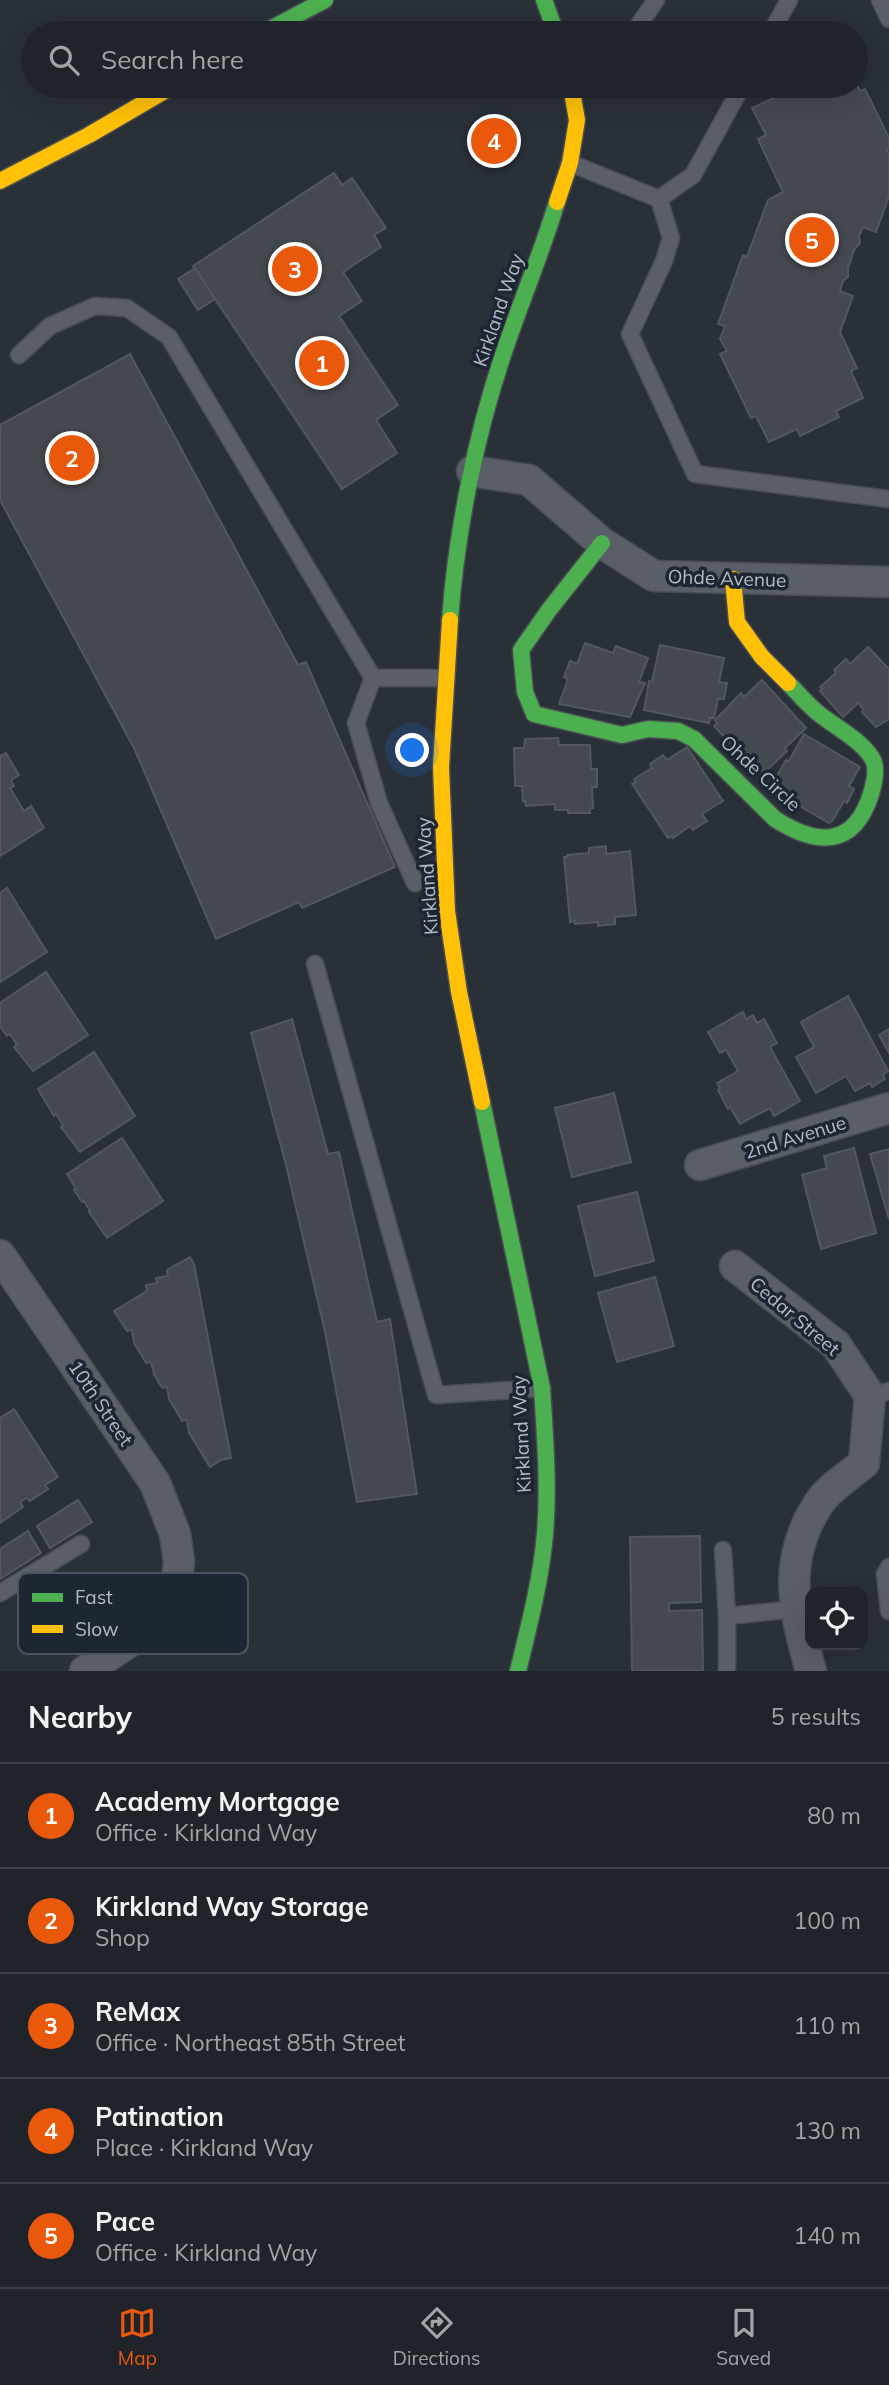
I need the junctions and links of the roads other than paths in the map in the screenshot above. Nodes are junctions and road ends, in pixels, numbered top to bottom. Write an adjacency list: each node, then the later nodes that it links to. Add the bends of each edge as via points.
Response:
1 (325, 0): 7 (main road)
2 (544, 0): 8 (main road)
3 (656, 0): 9 (lane)
4 (789, 0): 10 (lane)
5 (880, 0): 6 (lane)
6 (889, 19)
7 (286, 21)
8 (551, 21)
9 (641, 21)
10 (778, 21)
11 (152, 98): 15 (main road)
12 (573, 98): 14 (main road, Kirkland Way, via 578,120)
13 (735, 98): 16 (lane, via 693,175)
14 (570, 163): 16 (lane); 18 (main road, Kirkland Way, via 500,360)
15 (0, 181)
16 (659, 200): 19 (lane, via 671,238 630,334 695,474)
17 (19, 355): 23 (lane, via 50,326 95,306 127,308 169,337)
18 (472, 471): 20 (street, Ohde Avenue, via 528,480); 24 (main road, Kirkland Way, via 453,578)
19 (889, 499)
20 (602, 543): 21 (street, Ohde Avenue, via 654,576); 21 (main road, Ohde Circle, via 521,650 525,692 534,714 622,735 648,729 678,731 708,752 775,819 823,839 839,837 853,828 866,810 875,782 874,760 762,657 737,622)
21 (733, 579): 22 (street, Ohde Avenue)
22 (889, 582)
23 (373, 678): 24 (lane); 25 (lane, via 356,723 379,803)
24 (446, 678): 31 (main road, Kirkland Way, via 442,768 447,911 459,992)
25 (415, 883)
26 (315, 964): 31 (lane, via 436,1395)
27 (889, 1108): 28 (street, 2nd Avenue)
28 (700, 1165)
29 (0, 1255): 37 (street, 10th Street, via 155,1483 174,1534)
30 (735, 1266): 32 (street, Cedar Street, via 836,1345)
31 (542, 1388): 45 (main road, Kirkland Way, via 547,1455 545,1534)
32 (880, 1394): 40 (street, Cedar Street, via 864,1463 820,1502 801,1538 794,1566)
33 (81, 1544): 36 (lane)
34 (723, 1550): 42 (lane)
35 (889, 1567): 41 (lane, via 885,1574)
36 (33, 1573)
37 (178, 1573)
38 (18, 1582): 39 (lane)
39 (0, 1593)
40 (796, 1609): 42 (lane); 47 (street, Cedar Street)
41 (889, 1611)
42 (727, 1616): 46 (lane)
43 (111, 1654): 44 (street, 10th Street)
44 (85, 1671)
45 (519, 1671)
46 (727, 1671)
47 (811, 1671)

